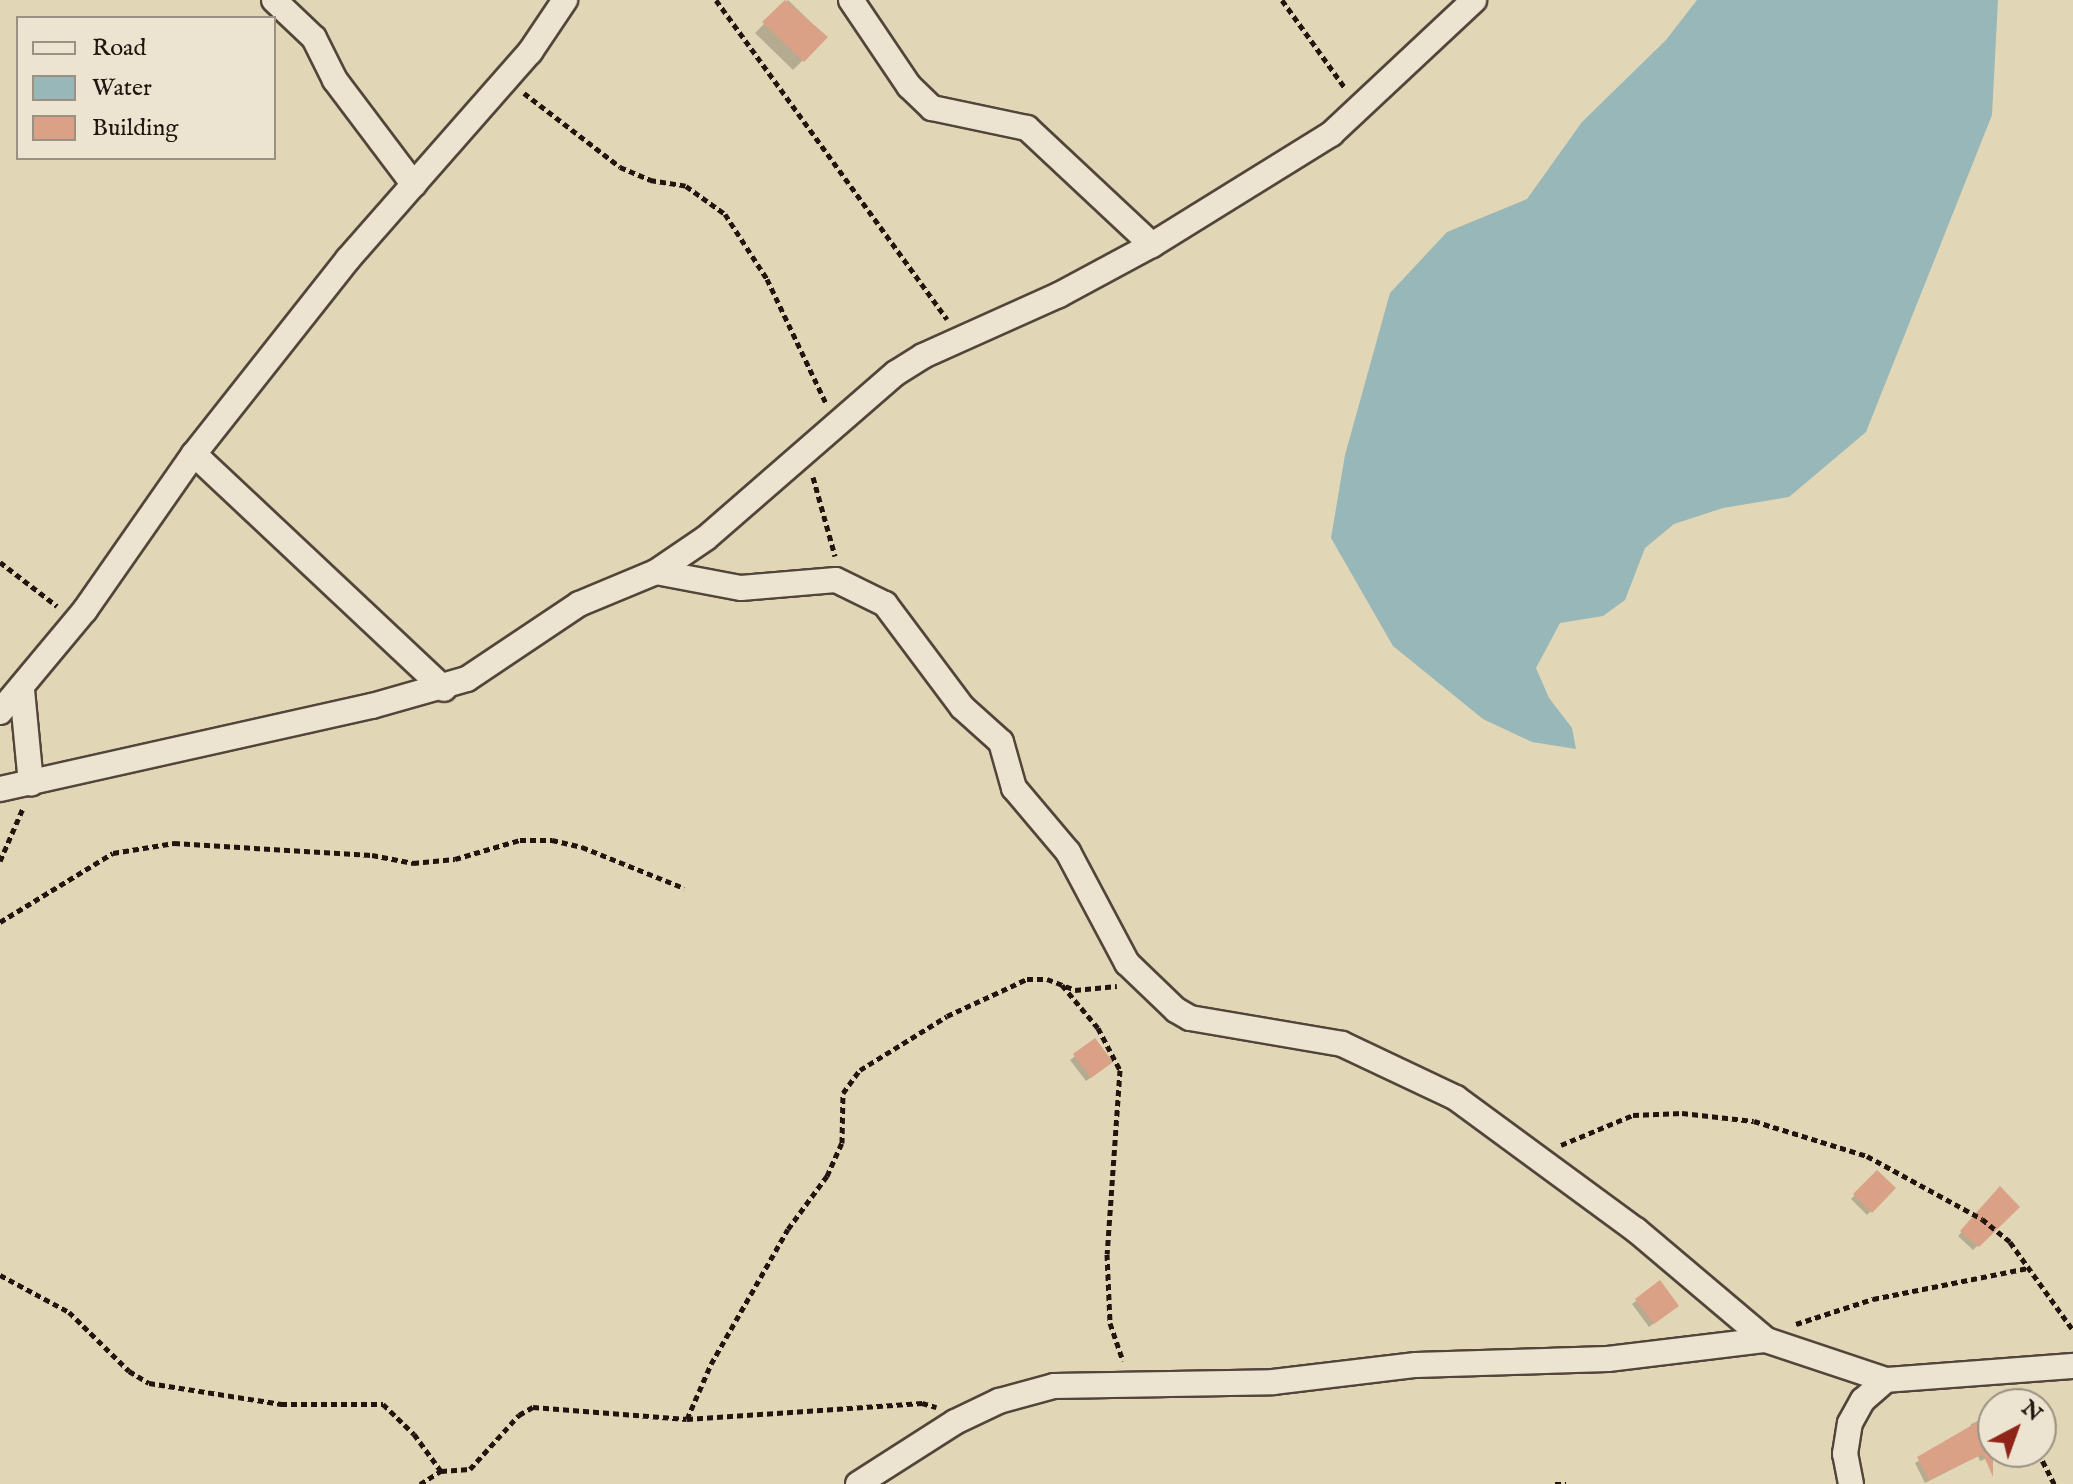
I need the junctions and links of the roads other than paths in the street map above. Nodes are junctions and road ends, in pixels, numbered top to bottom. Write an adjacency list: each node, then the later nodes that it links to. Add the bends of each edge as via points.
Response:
1 (274, 0): 5 (street, via 314,38 335,80)
2 (565, 0): 5 (street, via 508,79)
3 (851, 0): 6 (street, via 909,86 932,108 1027,128)
4 (1474, 0): 6 (street, via 1331,134)
5 (414, 185): 7 (street, via 348,259)
6 (1152, 245): 8 (street, via 1059,295 958,337 896,373 737,514)
7 (194, 454): 9 (street); 10 (street)
8 (656, 572): 9 (street, via 579,604); 14 (street, via 741,588 816,580 847,583 896,613 962,707 1001,742 1014,788 1068,852 1105,929 1147,986 1190,1018 1307,1036 1382,1061 1456,1098 1636,1230)
9 (444, 689): 12 (street)
10 (22, 690): 11 (street); 12 (street)
11 (0, 712)
12 (31, 784): 13 (street)
13 (0, 789)
14 (1766, 1340): 16 (street); 17 (street, via 1608,1359 1416,1365 1273,1382 1054,1386 967,1416)
15 (2073, 1366): 16 (street, via 2000,1376)
16 (1886, 1380): 18 (street, via 1872,1389 1850,1423 1845,1454)
17 (858, 1484)
18 (1851, 1484)

